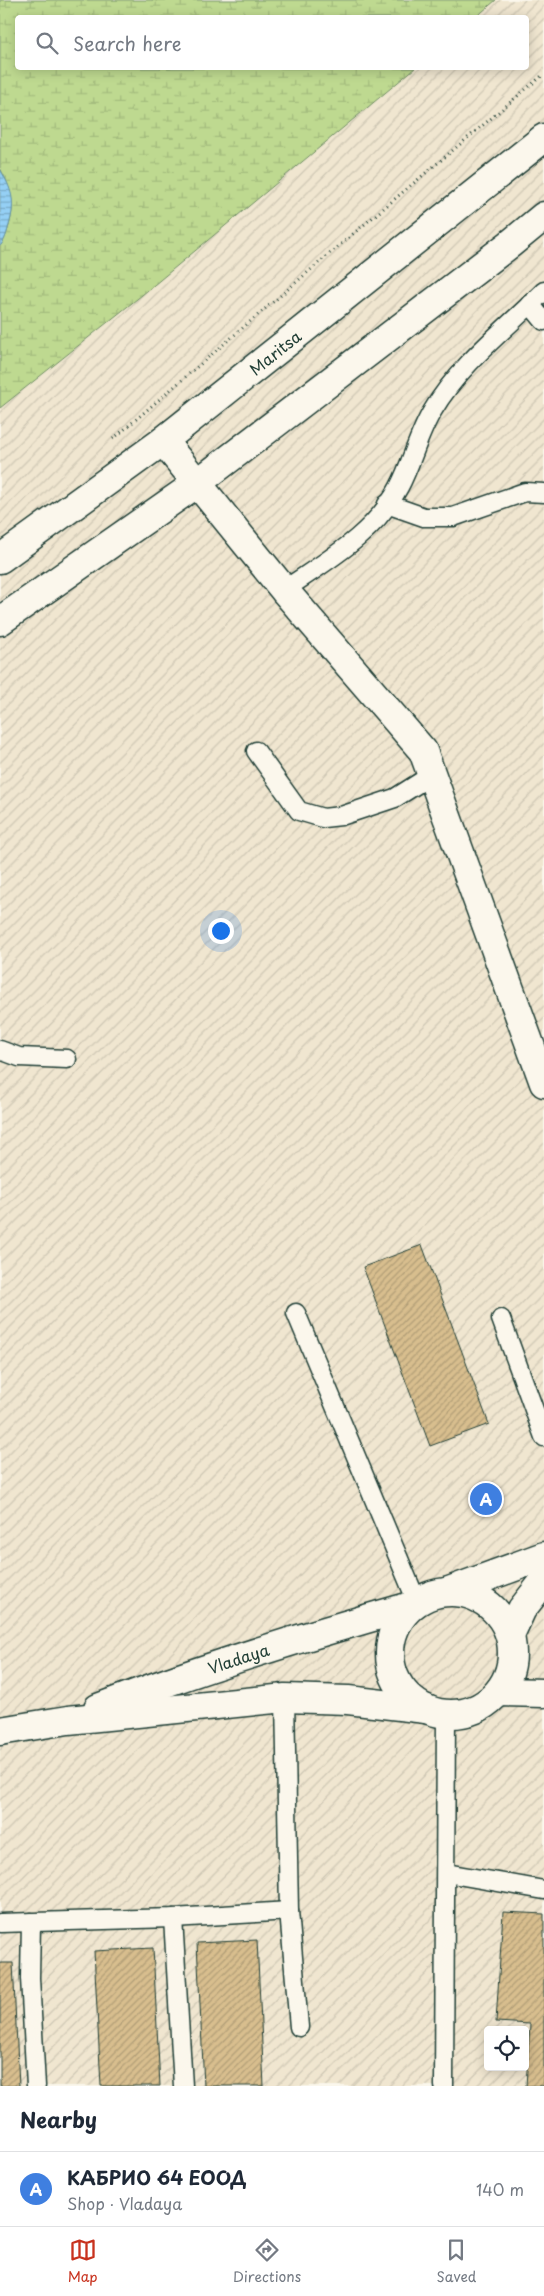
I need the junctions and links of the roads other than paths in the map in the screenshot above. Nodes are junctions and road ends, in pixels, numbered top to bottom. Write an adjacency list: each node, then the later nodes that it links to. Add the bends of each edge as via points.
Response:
1 (544, 138): 6 (street, Maritsa)
2 (544, 216): 7 (street)
3 (544, 291): 4 (lane)
4 (530, 304): 5 (lane); 9 (lane, via 464,369 433,410 399,488)
5 (544, 321)
6 (163, 441): 7 (street); 10 (street, Maritsa)
7 (196, 484): 11 (street); 12 (street)
8 (544, 493): 9 (lane, via 524,492 453,517 424,517)
9 (388, 504): 11 (lane, via 375,522 347,547)
10 (0, 559)
11 (284, 590): 14 (street, via 423,751)
12 (0, 621)
13 (256, 751): 14 (lane, via 300,811 323,818 341,816 396,798)
14 (433, 774): 17 (street)
15 (0, 1050): 16 (lane, via 19,1058)
16 (67, 1060)
17 (544, 1083)
18 (296, 1313): 24 (lane)
19 (501, 1319): 20 (lane)
20 (544, 1437)
21 (544, 1556): 23 (street, Vladaya)
22 (544, 1581): 25 (street, Vladaya, via 522,1609)
23 (449, 1591): 24 (street, Vladaya, via 429,1595); 25 (street, Vladaya, via 469,1594 488,1602 504,1620)
24 (414, 1604): 29 (street, Vladaya, via 398,1621 391,1640 390,1661 396,1681 409,1697); 30 (street, Vladaya, via 172,1679)
25 (510, 1635): 26 (street, Vladaya, via 513,1655 509,1674)
26 (500, 1692): 27 (street); 29 (street, Vladaya, via 484,1705 466,1712)
27 (544, 1693)
28 (285, 1698): 29 (street, Vladaya, via 348,1700); 30 (street, Vladaya); 34 (lane)
29 (436, 1712): 32 (lane)
30 (68, 1720): 31 (street, Vladaya)
31 (0, 1731)
32 (446, 1873): 33 (lane); 41 (lane)
33 (544, 1890)
34 (289, 1911): 35 (lane); 38 (lane)
35 (173, 1918): 36 (lane); 40 (lane)
36 (31, 1922): 37 (lane); 39 (lane, via 30,1978)
37 (0, 1923)
38 (299, 2027)
39 (36, 2086)
40 (184, 2086)
41 (444, 2086)

